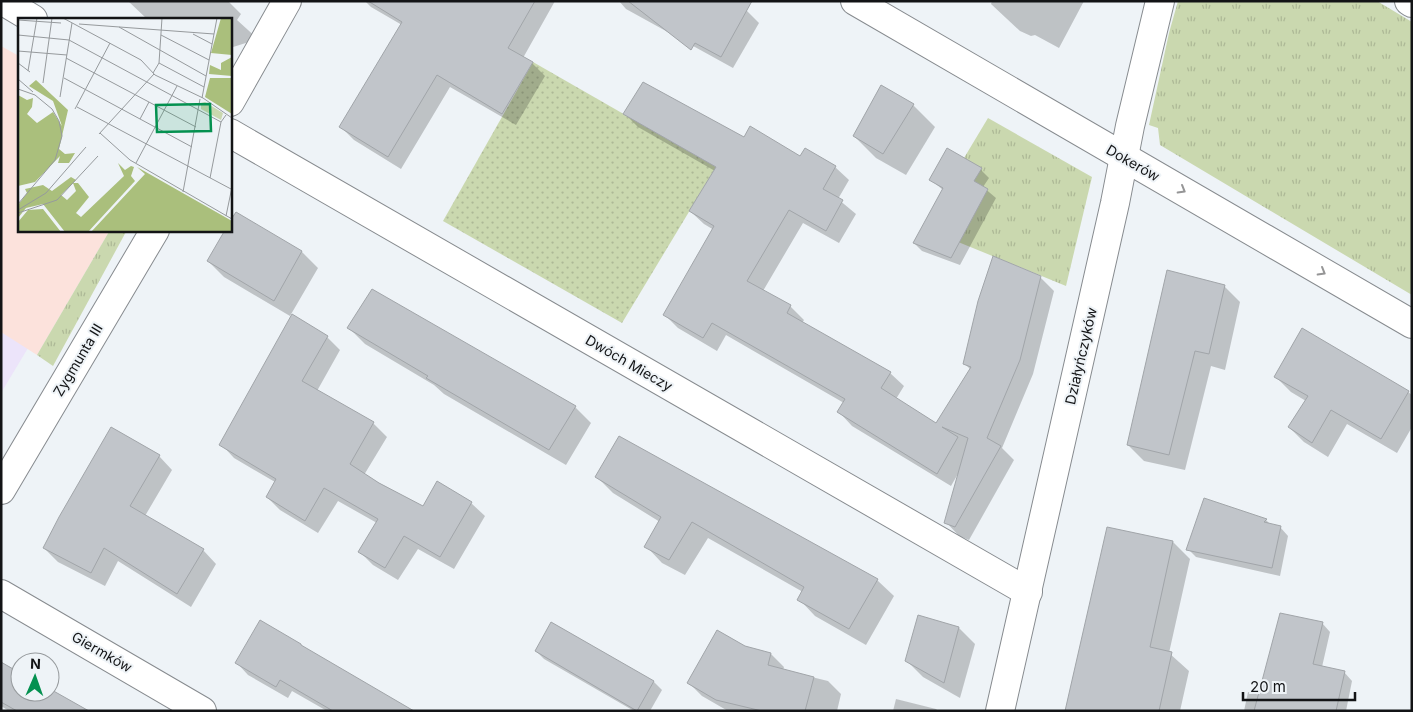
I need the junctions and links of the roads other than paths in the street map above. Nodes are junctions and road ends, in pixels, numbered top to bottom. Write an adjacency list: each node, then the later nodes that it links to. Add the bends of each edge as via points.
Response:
1 (4, 1): 5 (street)
2 (288, 1): 6 (street)
3 (855, 1): 8 (street, Dokerów)
4 (1160, 1): 8 (street, Działyńczyków)
5 (31, 18)
6 (231, 100)
7 (231, 133): 12 (street, Dwóch Mieczy)
8 (1124, 157): 10 (street, Dokerów, one-way to 10); 12 (street, Działyńczyków)
9 (154, 231): 11 (street, Zygmunta III)
10 (1412, 324)
11 (1, 490)
12 (1028, 592): 15 (street, Działyńczyków)
13 (1, 594): 14 (street, Giermków)
14 (202, 711)
15 (1000, 711)

